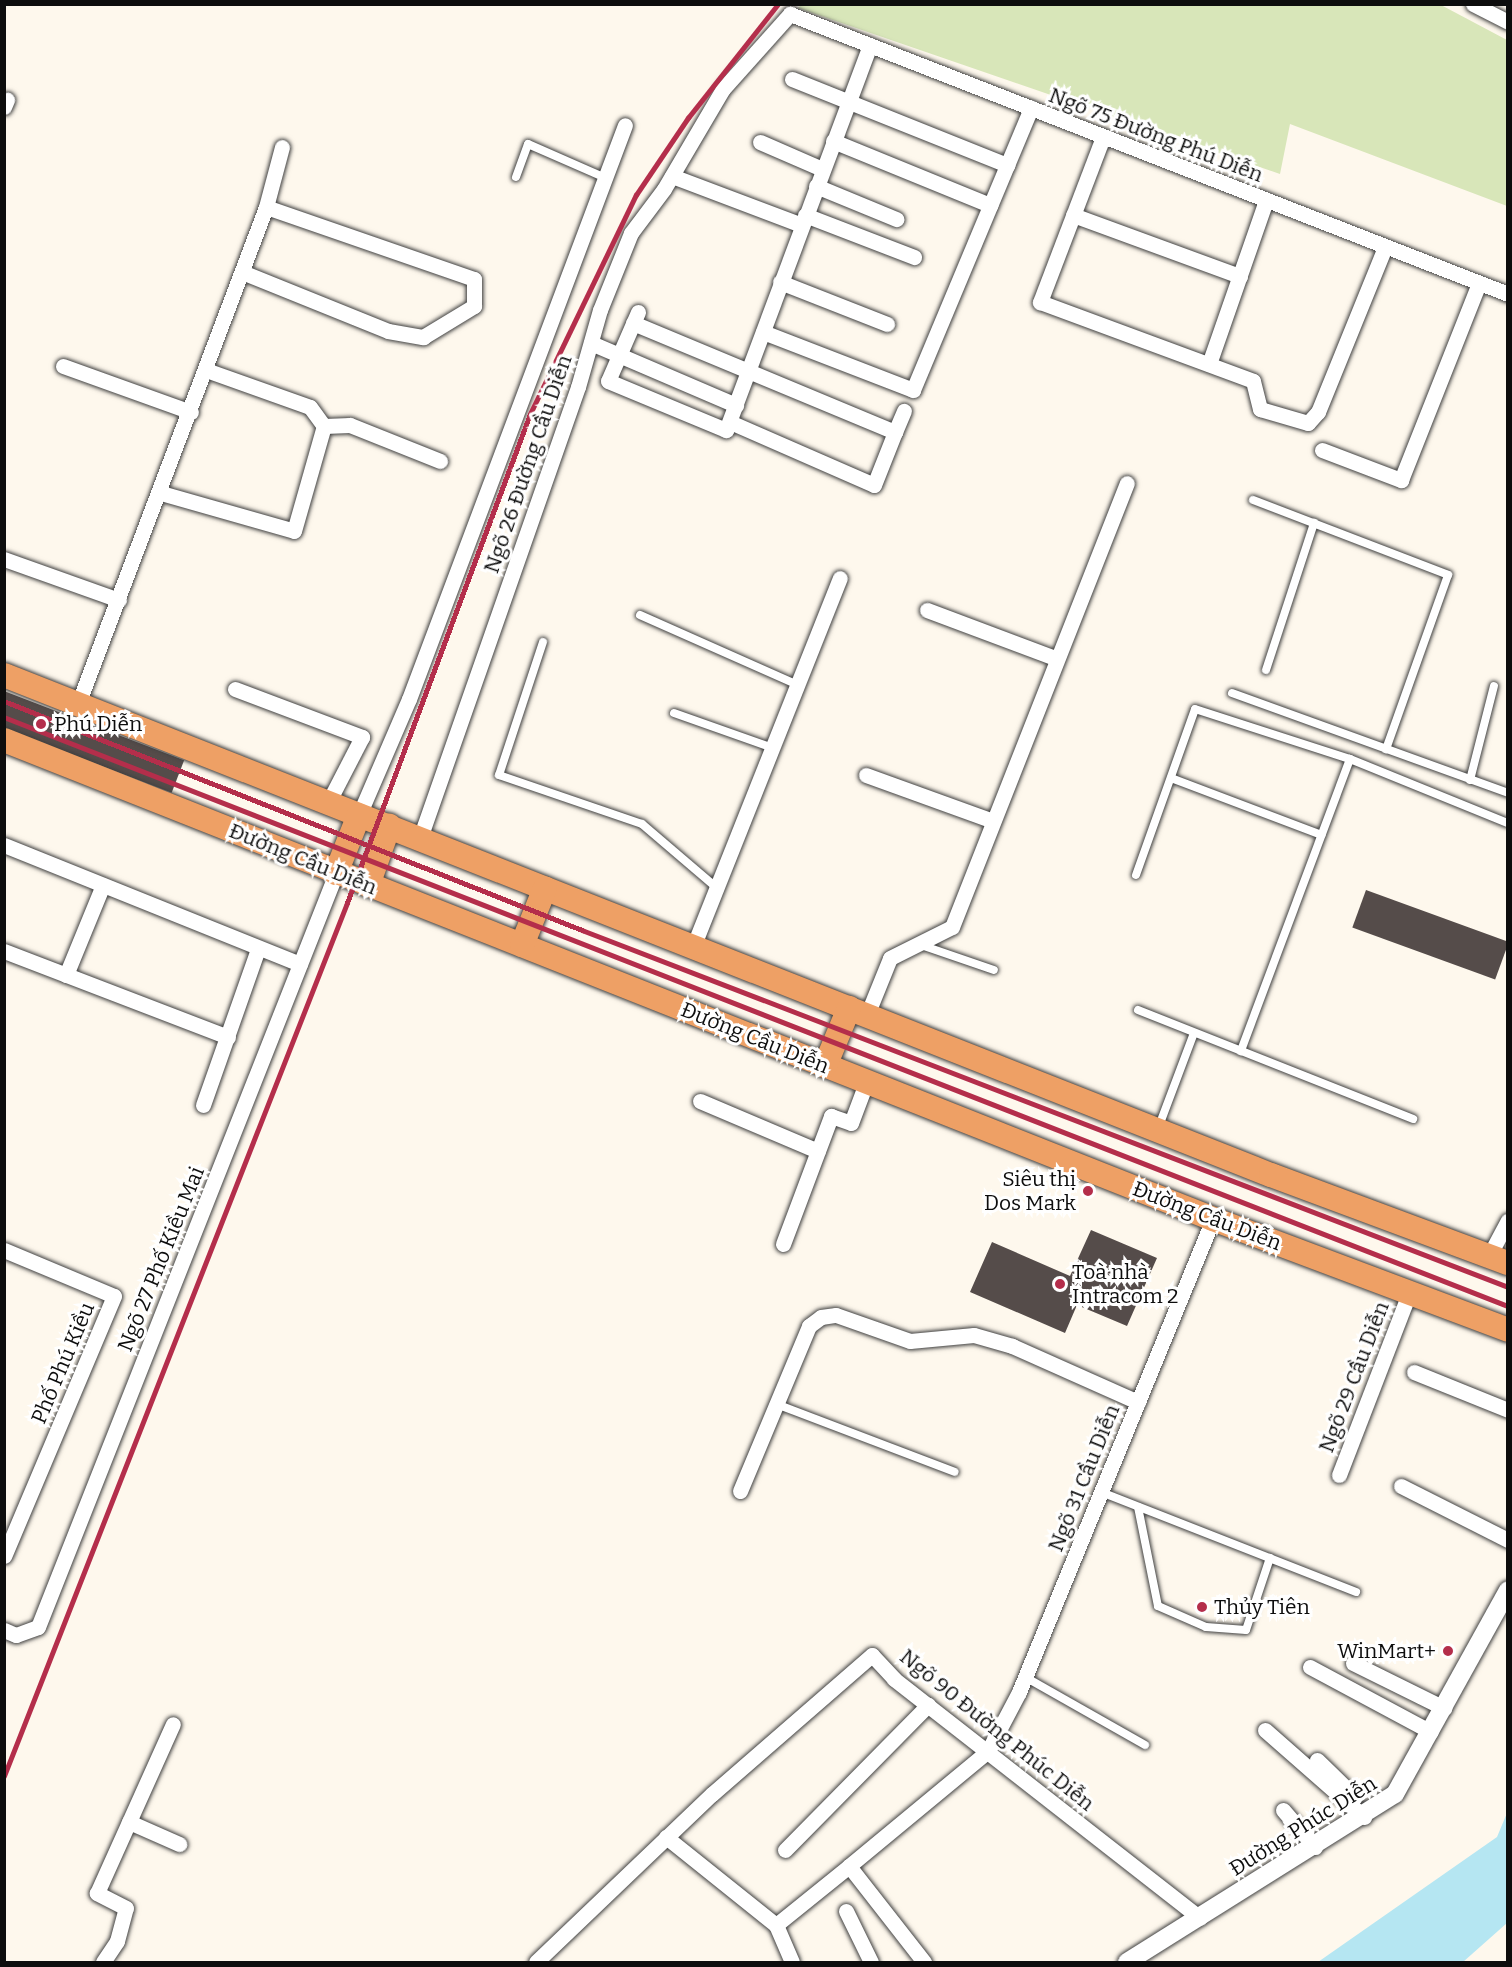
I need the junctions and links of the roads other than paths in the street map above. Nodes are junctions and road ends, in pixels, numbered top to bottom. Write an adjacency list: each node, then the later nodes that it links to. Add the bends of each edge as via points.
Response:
1 (1473, 4): 2 (street)
2 (1508, 22)
3 (870, 45): 5 (street); 6 (street, Ngõ 75 Đường Phú Diễn); 14 (street, Ngõ 75 Đường Phú Diễn, via 790,14 723,89)
4 (792, 79): 5 (street)
5 (848, 101): 9 (street); 12 (street)
6 (1031, 108): 8 (street, Ngõ 75 Đường Phú Diễn); 12 (street)
7 (625, 124): 16 (street)
8 (1103, 136): 18 (street, Ngõ 75 Đường Phú Diễn); 21 (street)
9 (833, 141): 13 (street); 19 (street)
10 (760, 142): 13 (street)
11 (282, 147): 20 (street)
12 (1007, 165): 19 (street)
13 (822, 169): 17 (street)
14 (672, 176): 23 (street); 33 (street, via 631,233)
15 (516, 177): 16 (lane, via 528,144)
16 (603, 177): 75 (street, via 409,699)
17 (816, 186): 22 (street); 23 (street)
18 (1266, 200): 24 (street, Ngõ 75 Đường Phú Diễn); 27 (street)
19 (990, 205): 32 (street, via 913,390)
20 (266, 207): 26 (street); 26 (street, via 474,279 474,306 423,337 388,331)
21 (1073, 215): 27 (street); 35 (street, via 1040,302)
22 (896, 219)
23 (803, 220): 25 (street); 28 (street)
24 (1385, 247): 29 (street, Ngõ 75 Đường Phú Diễn); 35 (street, via 1318,412 1308,423 1260,410 1253,381)
25 (914, 257)
26 (242, 272): 38 (street)
27 (1240, 276): 35 (street)
28 (780, 282): 31 (street); 32 (street)
29 (1479, 283): 30 (street, Ngõ 75 Đường Phú Diễn); 45 (street, via 1401,480)
30 (1508, 294)
31 (887, 324)
32 (763, 332): 37 (street)
33 (591, 343): 34 (street, Ngõ 26 Đường Cầu Diễn); 80 (street, Ngõ 26 Đường Cầu Diễn)
34 (618, 354): 37 (street, via 635,318); 39 (street, Ngõ 26 Đường Cầu Diễn); 42 (street, via 608,381 726,430)
35 (1209, 364)
36 (63, 366): 41 (street)
37 (749, 369): 39 (street); 44 (street)
38 (206, 370): 41 (street); 43 (street, via 310,407)
39 (736, 405): 42 (street)
40 (904, 411): 44 (street)
41 (191, 412): 48 (street)
42 (730, 422): 44 (street, via 874,485)
43 (324, 426): 46 (street, via 350,426); 48 (street, via 294,531)
44 (895, 432)
45 (1322, 450)
46 (440, 461)
47 (1126, 483): 57 (street)
48 (161, 493): 53 (street)
49 (1253, 500): 50 (lane)
50 (1314, 523): 58 (lane); 68 (lane, via 1448,575)
51 (4, 559): 53 (street)
52 (840, 578): 60 (street)
53 (119, 600): 64 (street)
54 (927, 610): 57 (street)
55 (640, 615): 60 (lane)
56 (543, 642): 87 (lane, via 499,775 642,824)
57 (1055, 658): 76 (street)
58 (1266, 669)
59 (4, 675): 64 (highway)
60 (798, 685): 67 (street)
61 (1494, 686): 72 (lane)
62 (235, 689): 74 (street, via 362,737)
63 (1232, 693): 68 (lane)
64 (78, 704): 74 (highway)
65 (674, 713): 67 (lane)
66 (4, 740): 82 (highway, Đường Cầu Diễn)
67 (773, 748): 87 (street)
68 (1386, 749): 72 (lane)
69 (1350, 759): 71 (lane, via 1195,709); 77 (lane); 79 (lane)
70 (866, 775): 76 (street)
71 (1171, 778): 79 (lane); 83 (lane)
72 (1470, 780): 73 (lane)
73 (1508, 793)
74 (328, 803): 75 (highway)
75 (359, 815): 78 (highway); 82 (highway)
76 (993, 821): 88 (street, via 952,927)
77 (1508, 823)
78 (389, 826): 80 (highway); 85 (highway)
79 (1322, 835): 100 (lane)
80 (420, 838): 86 (highway)
81 (4, 845): 84 (street)
82 (336, 873): 85 (highway, Đường Cầu Diễn); 93 (street, Ngõ 27 Phố Kiều Mai)
83 (1136, 875)
84 (103, 885): 91 (street); 95 (street)
85 (368, 885): 89 (highway, Đường Cầu Diễn)
86 (545, 888): 89 (highway); 90 (highway)
87 (717, 888): 90 (street)
88 (919, 944): 94 (lane); 97 (street, via 890,958)
89 (522, 945): 101 (highway, Đường Cầu Diễn)
90 (693, 947): 97 (highway)
91 (258, 949): 93 (street); 99 (street)
92 (4, 951): 95 (street)
93 (300, 964): 130 (street, Ngõ 27 Phố Kiều Mai, via 38,1627 16,1635)
94 (994, 970)
95 (66, 975): 99 (street)
96 (1138, 1010): 98 (lane)
97 (858, 1011): 101 (highway); 106 (highway)
98 (1194, 1033): 100 (lane); 106 (lane)
99 (228, 1037): 104 (street)
100 (1241, 1051): 105 (lane)
101 (825, 1066): 102 (highway, Đường Cầu Diễn)
102 (867, 1083): 107 (street, via 851,1123 831,1116); 108 (highway, Đường Cầu Diễn)
103 (700, 1101): 107 (street)
104 (203, 1105)
105 (1413, 1119)
106 (1157, 1130): 112 (highway)
107 (818, 1151): 110 (street)
108 (1213, 1219): 113 (highway, Đường Cầu Diễn); 116 (street, Ngõ 31 Cầu Diễn)
109 (1508, 1221): 112 (street)
110 (783, 1244)
111 (4, 1250): 126 (street, Phố Phú Kiều, via 114,1296)
112 (1498, 1259)
113 (1409, 1294): 114 (highway, Đường Cầu Diễn); 120 (street, Ngõ 29 Cầu Diễn)
114 (1508, 1330)
115 (1414, 1372): 118 (street)
116 (1137, 1402): 117 (street, via 1012,1346 974,1335 910,1341 836,1315 821,1317 809,1326); 123 (street, Ngõ 31 Cầu Diễn)
117 (775, 1404): 119 (lane); 122 (street)
118 (1508, 1410)
119 (955, 1473)
120 (1339, 1475)
121 (1401, 1486): 125 (street)
122 (740, 1491)
123 (1101, 1492): 124 (lane); 133 (street, Ngõ 31 Cầu Diễn)
124 (1138, 1507): 127 (lane); 127 (lane, via 1158,1606 1206,1627 1246,1630)
125 (1508, 1540)
126 (4, 1556)
127 (1270, 1558): 129 (lane)
128 (1508, 1590): 135 (street, Đường Phúc Diễn)
129 (1356, 1592)
130 (4, 1630)
131 (1353, 1663): 135 (street)
132 (1310, 1667): 138 (street)
133 (1025, 1677): 139 (lane); 140 (street, Ngõ 31 Cầu Diễn)
134 (928, 1705): 140 (street, Ngõ 90 Đường Phúc Diễn); 145 (street, Ngõ 90 Đường Phúc Diễn, via 872,1655); 148 (street)
135 (1444, 1708): 138 (street, Đường Phúc Diễn)
136 (173, 1724): 144 (street)
137 (1265, 1730): 143 (street)
138 (1431, 1732): 143 (street, Đường Phúc Diễn, via 1395,1794)
139 (1145, 1745)
140 (988, 1751): 149 (street); 151 (street, Ngõ 90 Đường Phúc Diễn)
141 (1317, 1760): 143 (street)
142 (1286, 1809): 147 (street)
143 (1367, 1815): 147 (street, Đường Phúc Diễn)
144 (129, 1822): 146 (street); 153 (street, via 97,1893 126,1908 117,1941)
145 (666, 1837): 152 (street); 154 (street, Ngõ 90 Đường Phúc Diễn)
146 (179, 1844)
147 (1318, 1845): 151 (street, Đường Phúc Diễn)
148 (785, 1850)
149 (849, 1866): 152 (street); 157 (street)
150 (846, 1911): 156 (street)
151 (1200, 1918): 158 (street, Đường Phúc Diễn)
152 (776, 1925): 155 (street)
153 (103, 1962)
154 (536, 1962)
155 (792, 1962)
156 (871, 1962)
157 (924, 1962)
158 (1127, 1962)

